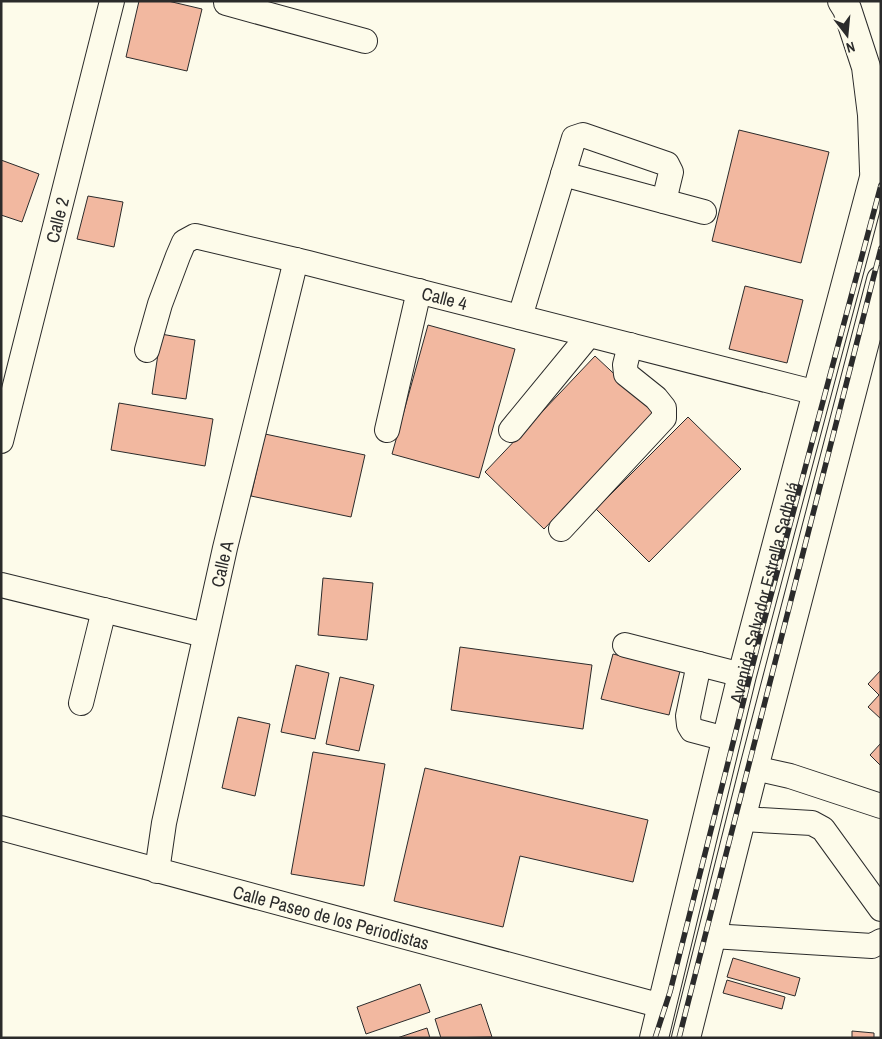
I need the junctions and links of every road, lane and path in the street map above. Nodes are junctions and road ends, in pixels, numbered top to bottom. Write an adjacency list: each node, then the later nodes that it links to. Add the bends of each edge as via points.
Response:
1 (112, 1): 20 (street, Calle 2)
2 (226, 1): 4 (street)
3 (842, 1): 5 (main road, Avenida Salvador Estrella Sadhalá, via 866,67)
4 (365, 41)
5 (878, 163): 17 (main road, Avenida Salvador Estrella Sadhalá)
6 (563, 174): 7 (street); 7 (street, via 574,138 583,134 667,164 671,172); 12 (street)
7 (664, 201): 8 (street)
8 (704, 212)
9 (296, 260): 11 (street, Calle 4); 16 (street, Calle 4, via 195,236 184,242 160,304); 24 (street, Calle A)
10 (881, 280): 13 (main road, Avenida Salvador Estrella Sadhalá)
11 (419, 292): 12 (street, Calle 4); 18 (street)
12 (520, 317): 14 (street, Calle 4)
13 (875, 327): 30 (main road, Avenida Salvador Estrella Sadhalá)
14 (589, 335): 15 (street, Calle 4); 19 (street)
15 (630, 345): 17 (street, Calle 4); 21 (street, via 626,374 656,398 664,408 664,418)
16 (147, 350)
17 (817, 393): 27 (main road, Avenida Salvador Estrella Sadhalá)
18 (387, 430)
19 (511, 430)
20 (1, 441)
21 (561, 529)
22 (1, 585): 23 (street)
23 (104, 610): 24 (street); 28 (street)
24 (205, 636): 34 (street, Calle A, via 164,823)
25 (625, 646): 26 (street)
26 (699, 664): 27 (street); 29 (street, via 689,725 692,730)
27 (742, 675): 29 (main road, Avenida Salvador Estrella Sadhalá)
28 (81, 703)
29 (726, 739): 38 (main road, Avenida Salvador Estrella Sadhalá)
30 (754, 768): 31 (street, via 790,776); 32 (main road, Avenida Salvador Estrella Sadhalá)
31 (881, 806)
32 (742, 818): 35 (street, via 812,823 823,829); 36 (main road, Avenida Salvador Estrella Sadhalá)
33 (1, 828): 34 (street, Calle Paseo de los Periodistas)
34 (157, 871): 38 (street, Calle Paseo de los Periodistas)
35 (881, 910)
36 (712, 936): 37 (street, via 872,946); 40 (main road, Avenida Salvador Estrella Sadhalá)
37 (881, 941)
38 (662, 1006): 39 (main road, Avenida Salvador Estrella Sadhalá)
39 (654, 1038)
40 (686, 1038)

